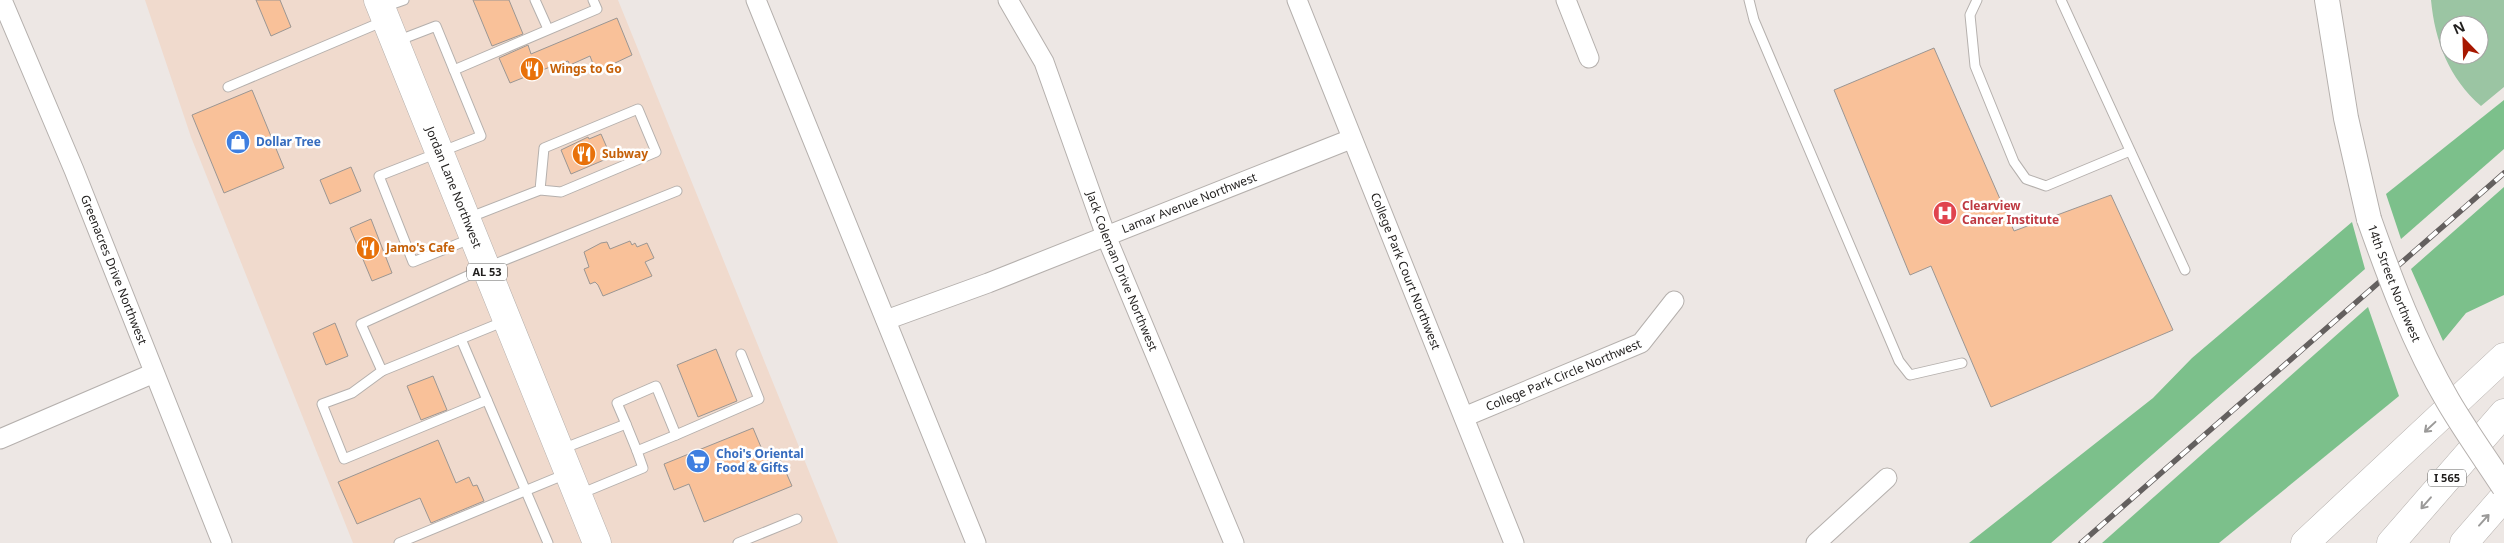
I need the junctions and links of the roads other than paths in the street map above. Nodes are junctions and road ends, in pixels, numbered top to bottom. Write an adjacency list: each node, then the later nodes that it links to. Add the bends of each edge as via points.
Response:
1 (2, 0): 34 (street, Greenacres Drive Northwest, via 74,170)
2 (535, 0): 13 (lane)
3 (593, 0): 13 (lane, via 597,8)
4 (756, 0): 28 (street)
5 (1008, 0): 23 (street, Jack Coleman Drive Northwest, via 1044,62)
6 (1298, 0): 17 (street, College Park Court Northwest)
7 (1566, 0): 14 (street)
8 (1749, 0): 32 (lane, via 1754,20 1899,362 1910,375)
9 (1977, 0): 18 (lane, via 1970,14 1975,66 2014,162 2026,179 2046,186)
10 (2061, 0): 18 (lane)
11 (2327, 0): 44 (street, 14th Street Northwest, bridge, via 2346,118 2369,219 2397,298 2447,399)
12 (389, 14): 15 (lane, via 436,26); 16 (lane); 19 (main road, Jordan Lane Northwest / AL 53)
13 (548, 29): 15 (lane)
14 (1589, 58)
15 (454, 70): 19 (lane, via 481,136)
16 (228, 87)
17 (1352, 139): 23 (street, Lamar Avenue Northwest); 37 (street, College Park Court Northwest)
18 (2130, 151): 25 (lane)
19 (440, 153): 22 (main road, Jordan Lane Northwest / AL 53); 22 (lane, via 379,176 413,262)
20 (540, 190): 20 (lane, via 561,192 656,152 638,109 544,148); 22 (lane)
21 (677, 190): 24 (lane)
22 (469, 228): 24 (main road, Jordan Lane Northwest / AL 53)
23 (1106, 236): 28 (street, Lamar Avenue Northwest); 54 (street, Jack Coleman Drive Northwest)
24 (485, 268): 27 (main road, Jordan Lane Northwest / AL 53); 33 (lane, via 361,324)
25 (2185, 270)
26 (1674, 301): 37 (street, College Park Circle Northwest, via 1641,343)
27 (506, 320): 29 (lane); 42 (main road, Jordan Lane Northwest / AL 53)
28 (886, 320): 53 (street)
29 (461, 339): 33 (lane); 35 (lane)
30 (741, 354): 39 (lane, via 759,398)
31 (2504, 357): 57 (main road, one-way to 57)
32 (1962, 363)
33 (382, 371): 35 (lane, via 352,393 322,404 344,459)
34 (154, 373): 40 (street); 48 (street, Greenacres Drive Northwest)
35 (487, 400): 45 (lane)
36 (2504, 413): 58 (main road, I 565, one-way to 58)
37 (1464, 417): 55 (street, College Park Court Northwest)
38 (626, 424): 39 (lane, via 616,403 656,386); 41 (lane); 42 (lane)
39 (676, 435): 41 (lane)
40 (0, 440)
41 (637, 451): 42 (lane, via 643,468)
42 (568, 473): 45 (lane); 51 (main road, Jordan Lane Northwest / AL 53)
43 (1887, 478): 56 (street)
44 (2504, 487)
45 (525, 491): 49 (lane); 50 (lane)
46 (2504, 497): 59 (main road, one-way to 46)
47 (797, 519): 52 (lane)
48 (222, 543)
49 (399, 543)
50 (548, 543)
51 (597, 543)
52 (738, 543)
53 (976, 543)
54 (1234, 543)
55 (1514, 543)
56 (1816, 543)
57 (2305, 543)
58 (2391, 543)
59 (2464, 543)

